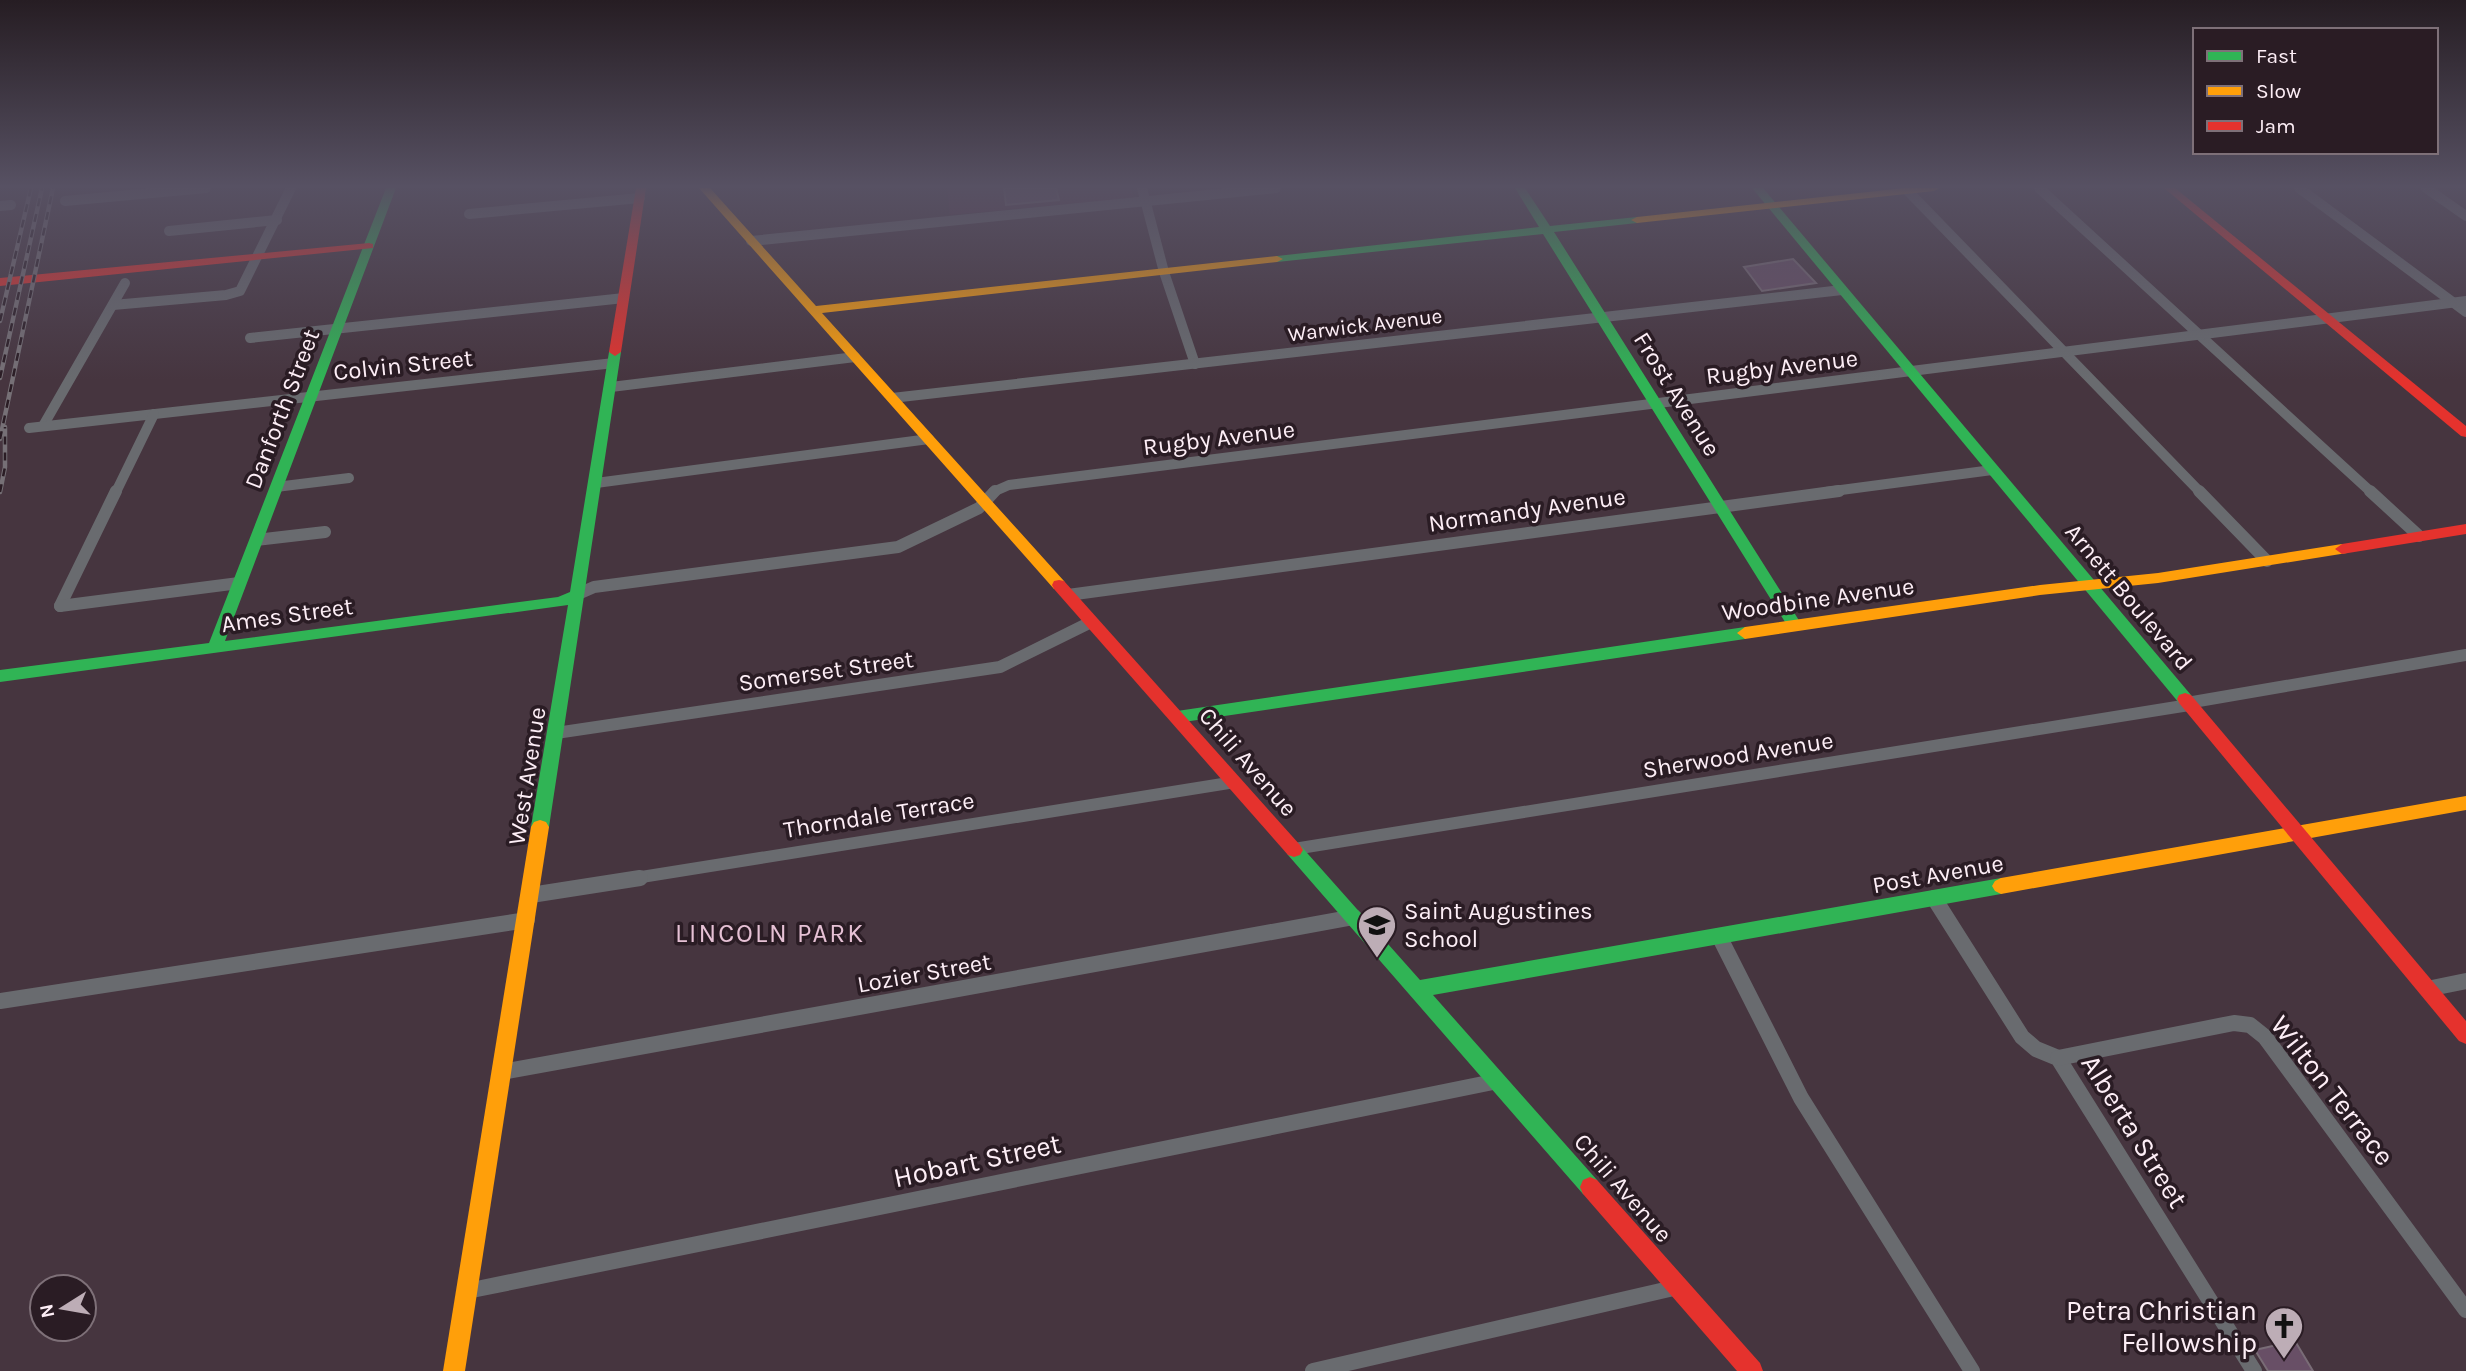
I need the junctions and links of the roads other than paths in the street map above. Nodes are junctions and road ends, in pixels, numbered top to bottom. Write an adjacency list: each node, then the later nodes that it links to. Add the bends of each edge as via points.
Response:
1 (261, 252): 14 (street)
2 (309, 252): 14 (street)
3 (367, 252): 27 (street, Danforth Street)
4 (631, 252): 19 (street, West Avenue)
5 (761, 252): 23 (street, Chili Avenue)
6 (1159, 252): 15 (street)
7 (1343, 252): 15 (street)
8 (1562, 252): 25 (street, Frost Avenue)
9 (1810, 252): 18 (street, Arnett Boulevard)
10 (1968, 252): 30 (street)
11 (2110, 252): 28 (street)
12 (2247, 252): 26 (street)
13 (2385, 252): 21 (street)
14 (258, 257): 16 (street); 22 (street, via 244,286 235,293)
15 (1164, 272): 23 (street); 33 (street)
16 (0, 282)
17 (125, 283): 22 (street)
18 (1842, 290): 25 (street, Warwick Avenue); 34 (street, Arnett Boulevard)
19 (624, 298): 27 (street); 32 (street, West Avenue)
20 (2466, 301): 21 (street, Rugby Avenue)
21 (2453, 303): 24 (street); 26 (street, Rugby Avenue)
22 (113, 305): 40 (street)
23 (812, 310): 31 (street, Chili Avenue)
24 (2466, 312)
25 (1602, 317): 33 (street, Warwick Avenue); 38 (street, Frost Avenue)
26 (2328, 319): 28 (street, Rugby Avenue); 42 (street)
27 (337, 329): 29 (street); 36 (street, Danforth Street)
28 (2201, 335): 30 (street, Rugby Avenue); 52 (street)
29 (250, 338)
30 (2066, 352): 34 (street, Rugby Avenue); 54 (street)
31 (855, 357): 35 (street); 37 (street, Chili Avenue)
32 (614, 363): 35 (street, West Avenue); 36 (street, Colvin Street)
33 (1195, 364): 37 (street, Warwick Avenue)
34 (1910, 372): 38 (street, Rugby Avenue); 44 (street, Arnett Boulevard)
35 (611, 387): 46 (street, West Avenue)
36 (311, 397): 39 (street, Colvin Street); 47 (street, Danforth Street)
37 (892, 398): 43 (street, Chili Avenue)
38 (1656, 405): 48 (street, Rugby Avenue, via 1009,485); 49 (street, Frost Avenue)
39 (154, 414): 40 (street, Colvin Street); 59 (street)
40 (43, 426): 41 (street, Colvin Street)
41 (29, 428)
42 (2466, 433)
43 (929, 439): 46 (street); 48 (street, Chili Avenue)
44 (1992, 470): 49 (street, Normandy Avenue); 56 (street, Arnett Boulevard)
45 (349, 478): 47 (street)
46 (596, 483): 57 (street, West Avenue)
47 (276, 486): 53 (street, Danforth Street)
48 (983, 501): 57 (street, Rugby Avenue, via 979,508 898,547 594,587); 58 (street, Chili Avenue)
49 (1719, 505): 58 (street, Normandy Avenue); 61 (street, Frost Avenue)
50 (2466, 529): 52 (street, Woodbine Avenue)
51 (325, 532): 53 (street)
52 (2419, 536): 54 (street, Woodbine Avenue)
53 (256, 540): 55 (street, Danforth Street)
54 (2267, 561): 56 (street, Woodbine Avenue)
55 (239, 583): 59 (street); 62 (street, Danforth Street)
56 (2089, 586): 61 (street, Woodbine Avenue); 65 (street, Arnett Boulevard)
57 (578, 594): 62 (street, Ames Street, via 560,602); 67 (street, West Avenue)
58 (1068, 595): 60 (street, Chili Avenue)
59 (60, 606)
60 (1091, 622): 66 (street, Chili Avenue); 67 (street, Somerset Street, via 1000,667)
61 (1795, 625): 66 (street, Woodbine Avenue)
62 (215, 647): 64 (street, Ames Street)
63 (2466, 655): 65 (street, Sherwood Avenue)
64 (0, 676)
65 (2188, 704): 70 (street, Arnett Boulevard); 71 (street, Sherwood Avenue)
66 (1177, 717): 68 (street, Chili Avenue)
67 (556, 733): 72 (street, West Avenue)
68 (1235, 782): 71 (street, Chili Avenue); 72 (street, Thorndale Terrace)
69 (2466, 803): 70 (street, Post Avenue)
70 (2296, 834): 73 (street, Post Avenue); 79 (street, Arnett Boulevard)
71 (1294, 849): 74 (street, Chili Avenue)
72 (531, 895): 75 (street, West Avenue)
73 (1934, 898): 76 (street, Post Avenue); 82 (street, Alberta Street, via 2022,1037)
74 (1354, 917): 78 (street, Chili Avenue); 83 (street, Lozier Street)
75 (527, 919): 80 (street); 83 (street, West Avenue)
76 (1719, 936): 78 (street, Post Avenue); 91 (street, via 1801,1097)
77 (2466, 981): 79 (street)
78 (1418, 989): 84 (street, Chili Avenue)
79 (2427, 989): 81 (street, Arnett Boulevard)
80 (0, 1002)
81 (2466, 1035)
82 (2058, 1058): 87 (street, Wilton Terrace, via 2234,1023 2255,1028); 92 (street, Alberta Street)
83 (502, 1072): 86 (street, West Avenue)
84 (1498, 1081): 85 (street, Chili Avenue); 86 (street, Hobart Street)
85 (1680, 1287): 89 (street); 90 (street, Chili Avenue)
86 (467, 1291): 88 (street, West Avenue)
87 (2466, 1310)
88 (454, 1371)
89 (1313, 1371)
90 (1752, 1371)
91 (1972, 1371)
92 (2254, 1371)

